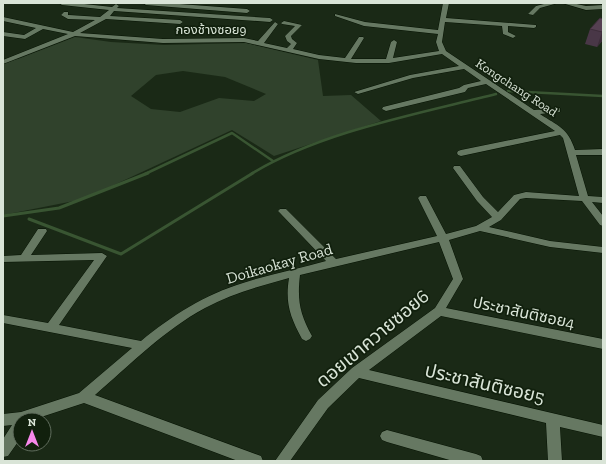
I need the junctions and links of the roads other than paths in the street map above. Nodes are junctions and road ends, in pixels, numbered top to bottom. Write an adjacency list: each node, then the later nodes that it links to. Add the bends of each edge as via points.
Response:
1 (62, 3): 8 (street)
2 (121, 3): 8 (street)
3 (146, 3): 9 (street)
4 (444, 3): 15 (street)
5 (555, 3): 11 (street, via 538,7)
6 (565, 3): 7 (street, via 586,8)
7 (603, 7)
8 (112, 9): 13 (street); 26 (street, via 273,22)
9 (247, 11)
10 (66, 13): 13 (street, via 64,15 68,17)
11 (531, 14)
12 (337, 15): 21 (street, via 364,24)
13 (103, 18): 16 (street); 23 (street)
14 (3, 19): 20 (street, กองช้างซอย9)
15 (443, 20): 18 (street); 21 (street)
16 (180, 22)
17 (284, 23): 28 (street, via 299,25 288,36 289,40 294,42)
18 (505, 24): 19 (street, via 524,29); 24 (street, via 505,33)
19 (534, 26)
20 (42, 27): 22 (street, via 25,37); 23 (street, กองช้างซอย9)
21 (440, 32): 29 (street, via 439,42)
22 (3, 34)
23 (74, 34): 26 (street, กองช้างซอย9, via 163,42); 30 (street)
24 (513, 36)
25 (362, 38): 31 (street)
26 (260, 42): 28 (street, กองช้างซอย9)
27 (394, 42): 32 (street)
28 (288, 50): 31 (street, กองช้างซอย9)
29 (443, 52): 32 (street, กองช้างซอย9); 33 (street, Kongchang Road)
30 (5, 59)
31 (347, 60): 32 (street, กองช้างซอย9)
32 (389, 61)
33 (464, 67): 34 (street, Kongchang Road); 35 (street, via 412,76)
34 (486, 82): 36 (street); 38 (street, Kongchang Road)
35 (358, 92)
36 (386, 109)
37 (557, 110): 38 (street)
38 (532, 112): 39 (street, Kongchang Road)
39 (562, 132): 41 (street); 42 (street, Kongchang Road, via 567,138)
40 (603, 152): 42 (street)
41 (461, 153)
42 (571, 153): 45 (street, Kongchang Road)
43 (457, 168): 48 (street)
44 (423, 198): 52 (street, ดอยเขาควายซอย6)
45 (584, 198): 46 (street, Doikaokay Road); 48 (street, Doikaokay Road, via 526,195 517,197); 49 (street)
46 (603, 200)
47 (283, 211): 56 (street)
48 (498, 218): 50 (street, Doikaokay Road)
49 (603, 224)
50 (480, 228): 52 (street, Doikaokay Road); 53 (street, via 550,244)
51 (42, 231): 54 (street)
52 (443, 238): 56 (street, Doikaokay Road); 58 (street, ดอยเขาควายซอย6, via 458,279)
53 (603, 250)
54 (24, 258): 55 (street); 60 (street, via 102,256)
55 (3, 259)
56 (334, 263): 57 (street, Doikaokay Road)
57 (295, 273): 61 (street, via 292,298 297,319); 63 (street, Doikaokay Road, via 246,286 201,305 160,332)
58 (440, 311): 62 (street, ประชาสันติซอย4); 64 (street, ดอยเขาควายซอย6)
59 (3, 319): 60 (street)
60 (51, 328): 63 (street)
61 (306, 336)
62 (603, 344)
63 (144, 346): 65 (street, Doikaokay Road)
64 (357, 372): 67 (street, ประชาสันติซอย5); 73 (street, ดอยเขาควายซอย6, via 323,404)
65 (84, 397): 66 (street, Doikaokay Road); 72 (street)
66 (42, 412)
67 (553, 419): 68 (street, ประชาสันติซอย5); 75 (street)
68 (603, 431)
69 (387, 436): 74 (street)
70 (12, 438): 71 (street)
71 (3, 451)
72 (256, 461)
73 (282, 461)
74 (476, 461)
75 (555, 461)

